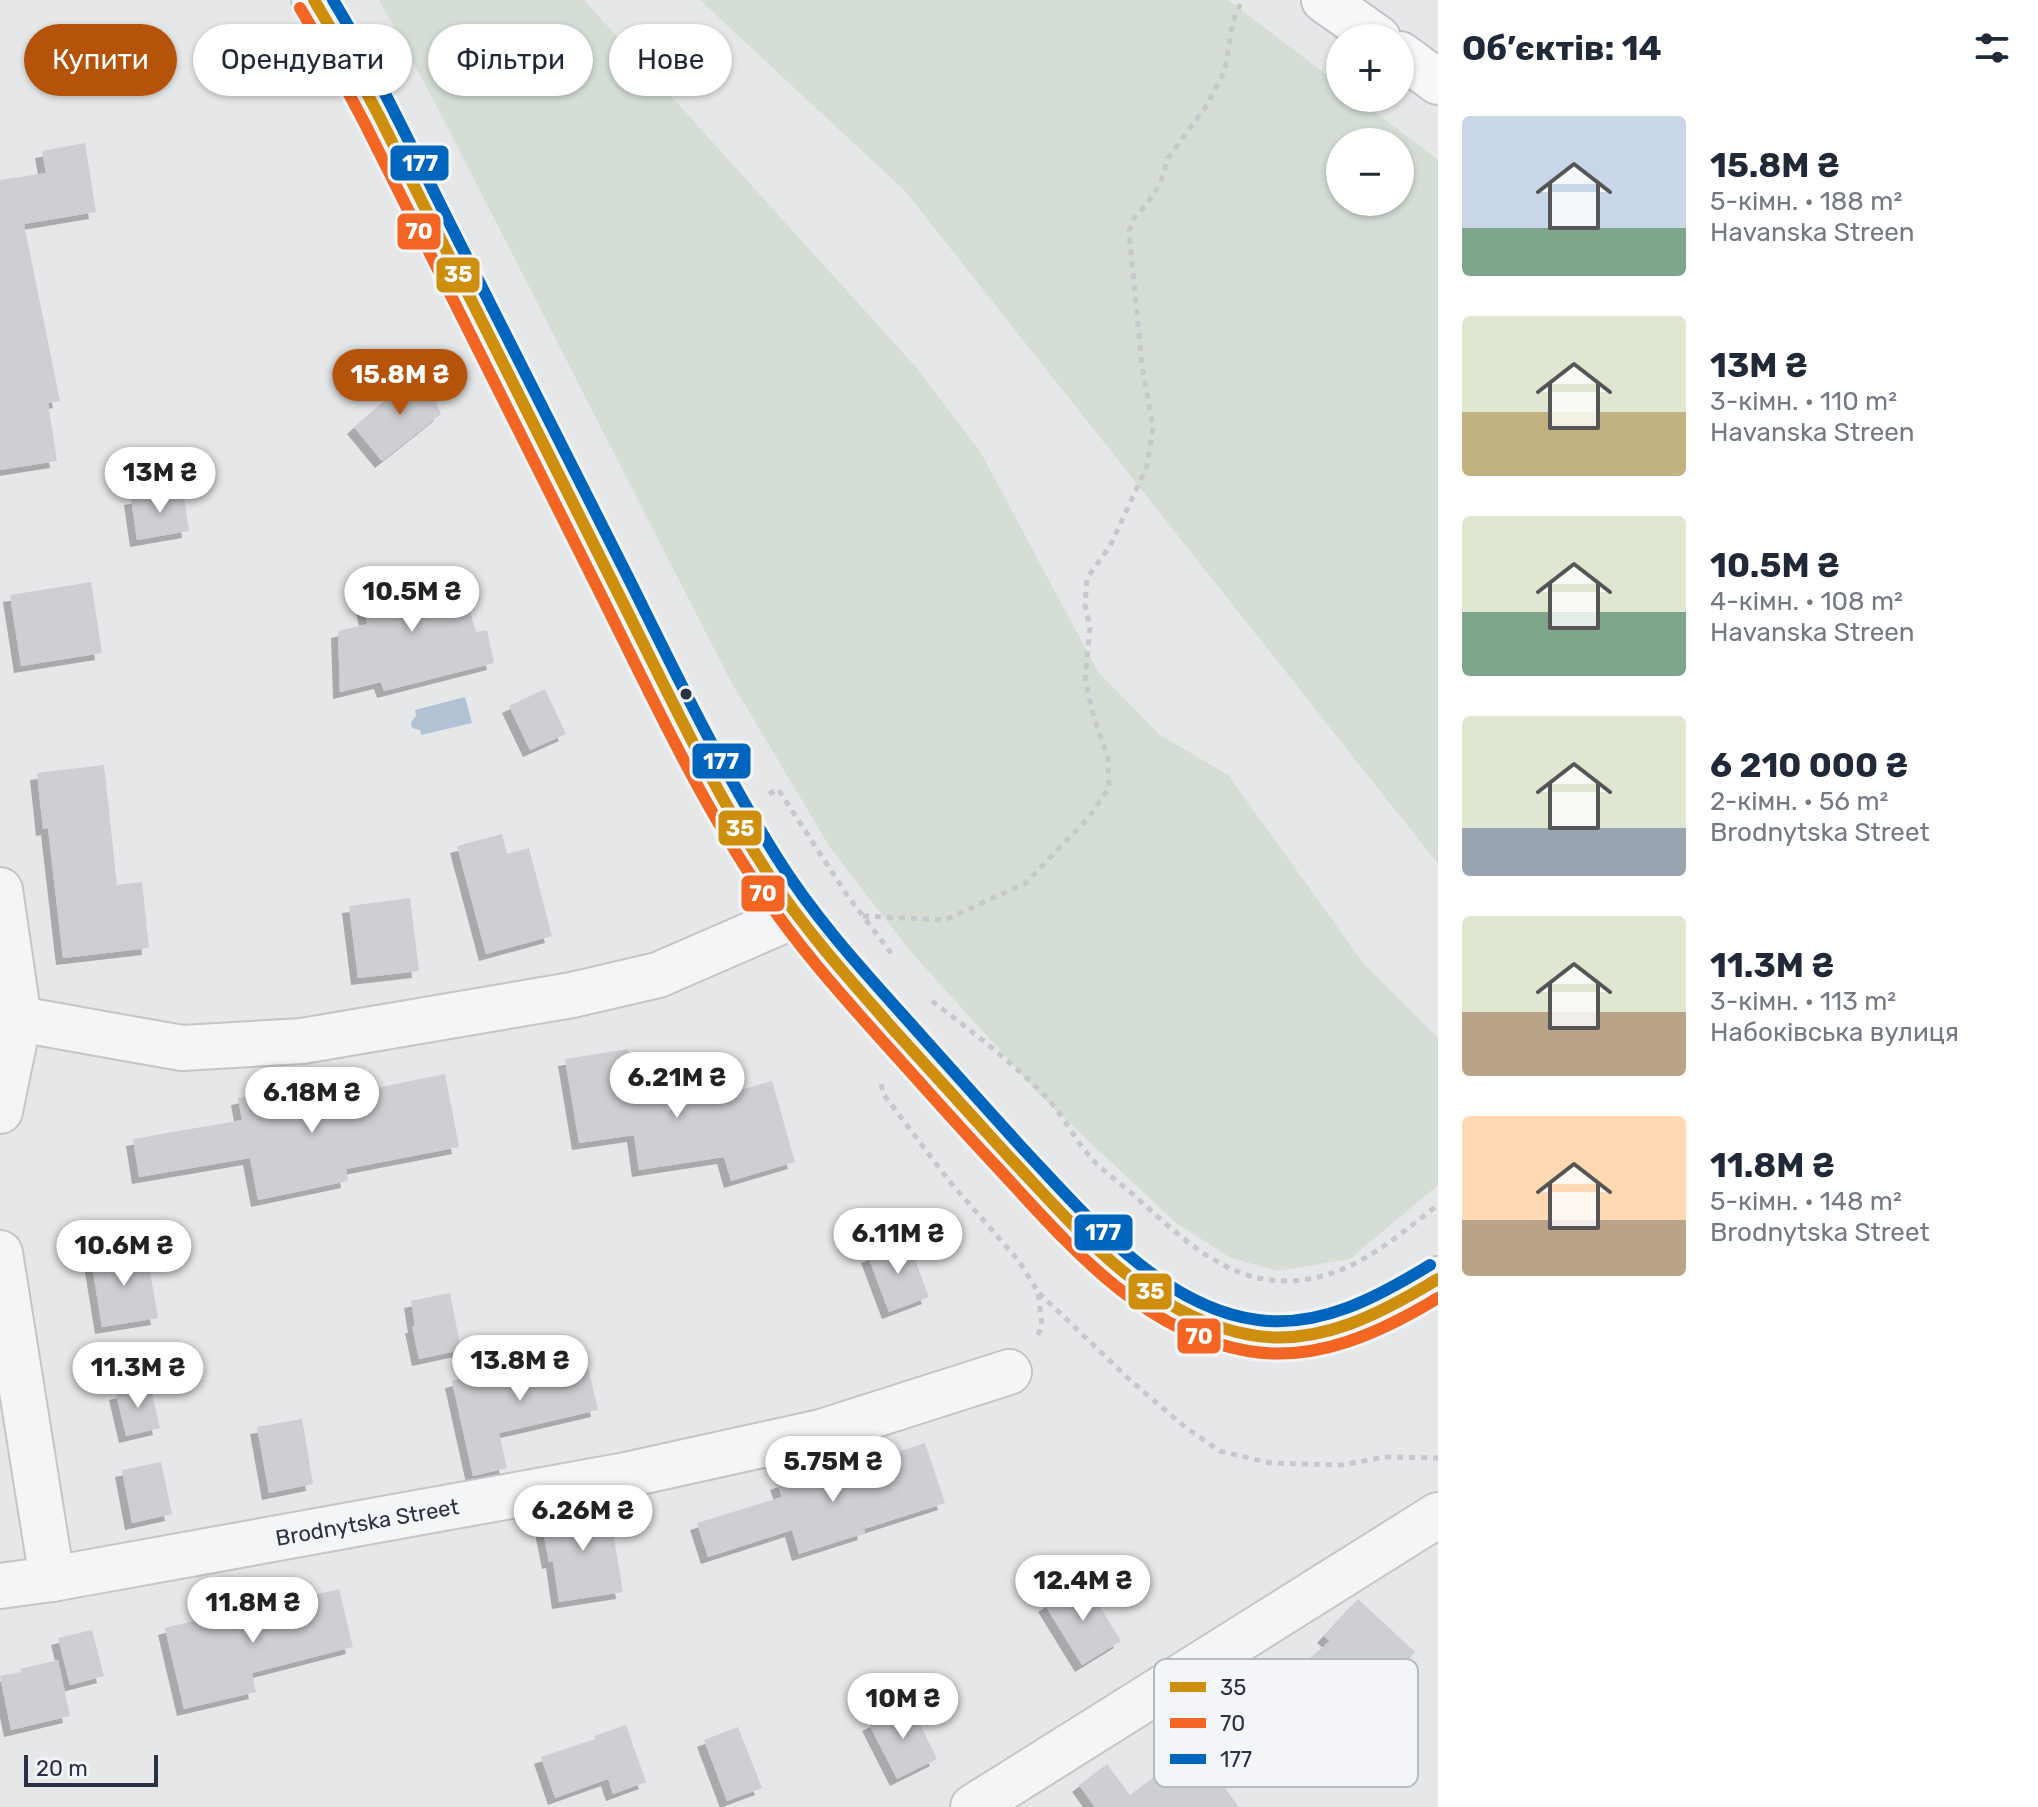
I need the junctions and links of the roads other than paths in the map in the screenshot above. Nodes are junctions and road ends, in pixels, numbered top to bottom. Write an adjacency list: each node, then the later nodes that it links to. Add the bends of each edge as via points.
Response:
1 (314, 0): 7 (street, via 379,118 673,703)
2 (1324, 0): 3 (main road)
3 (1358, 24)
4 (1414, 64): 5 (main road)
5 (1438, 82)
6 (0, 890): 8 (street)
7 (796, 915): 8 (street, via 658,975 302,1041 182,1048); 11 (street, via 1092,1245 1184,1312 1256,1336 1314,1334 1394,1306)
8 (19, 1019): 9 (street)
9 (0, 1111)
10 (0, 1253): 14 (street)
11 (1438, 1279)
12 (1009, 1372): 14 (street, Brodnytska Street, via 821,1432 626,1475)
13 (1438, 1515): 16 (street)
14 (52, 1579): 15 (street, Brodnytska Street)
15 (0, 1586)
16 (1209, 1659)
17 (1154, 1693): 18 (street)
18 (973, 1807)

